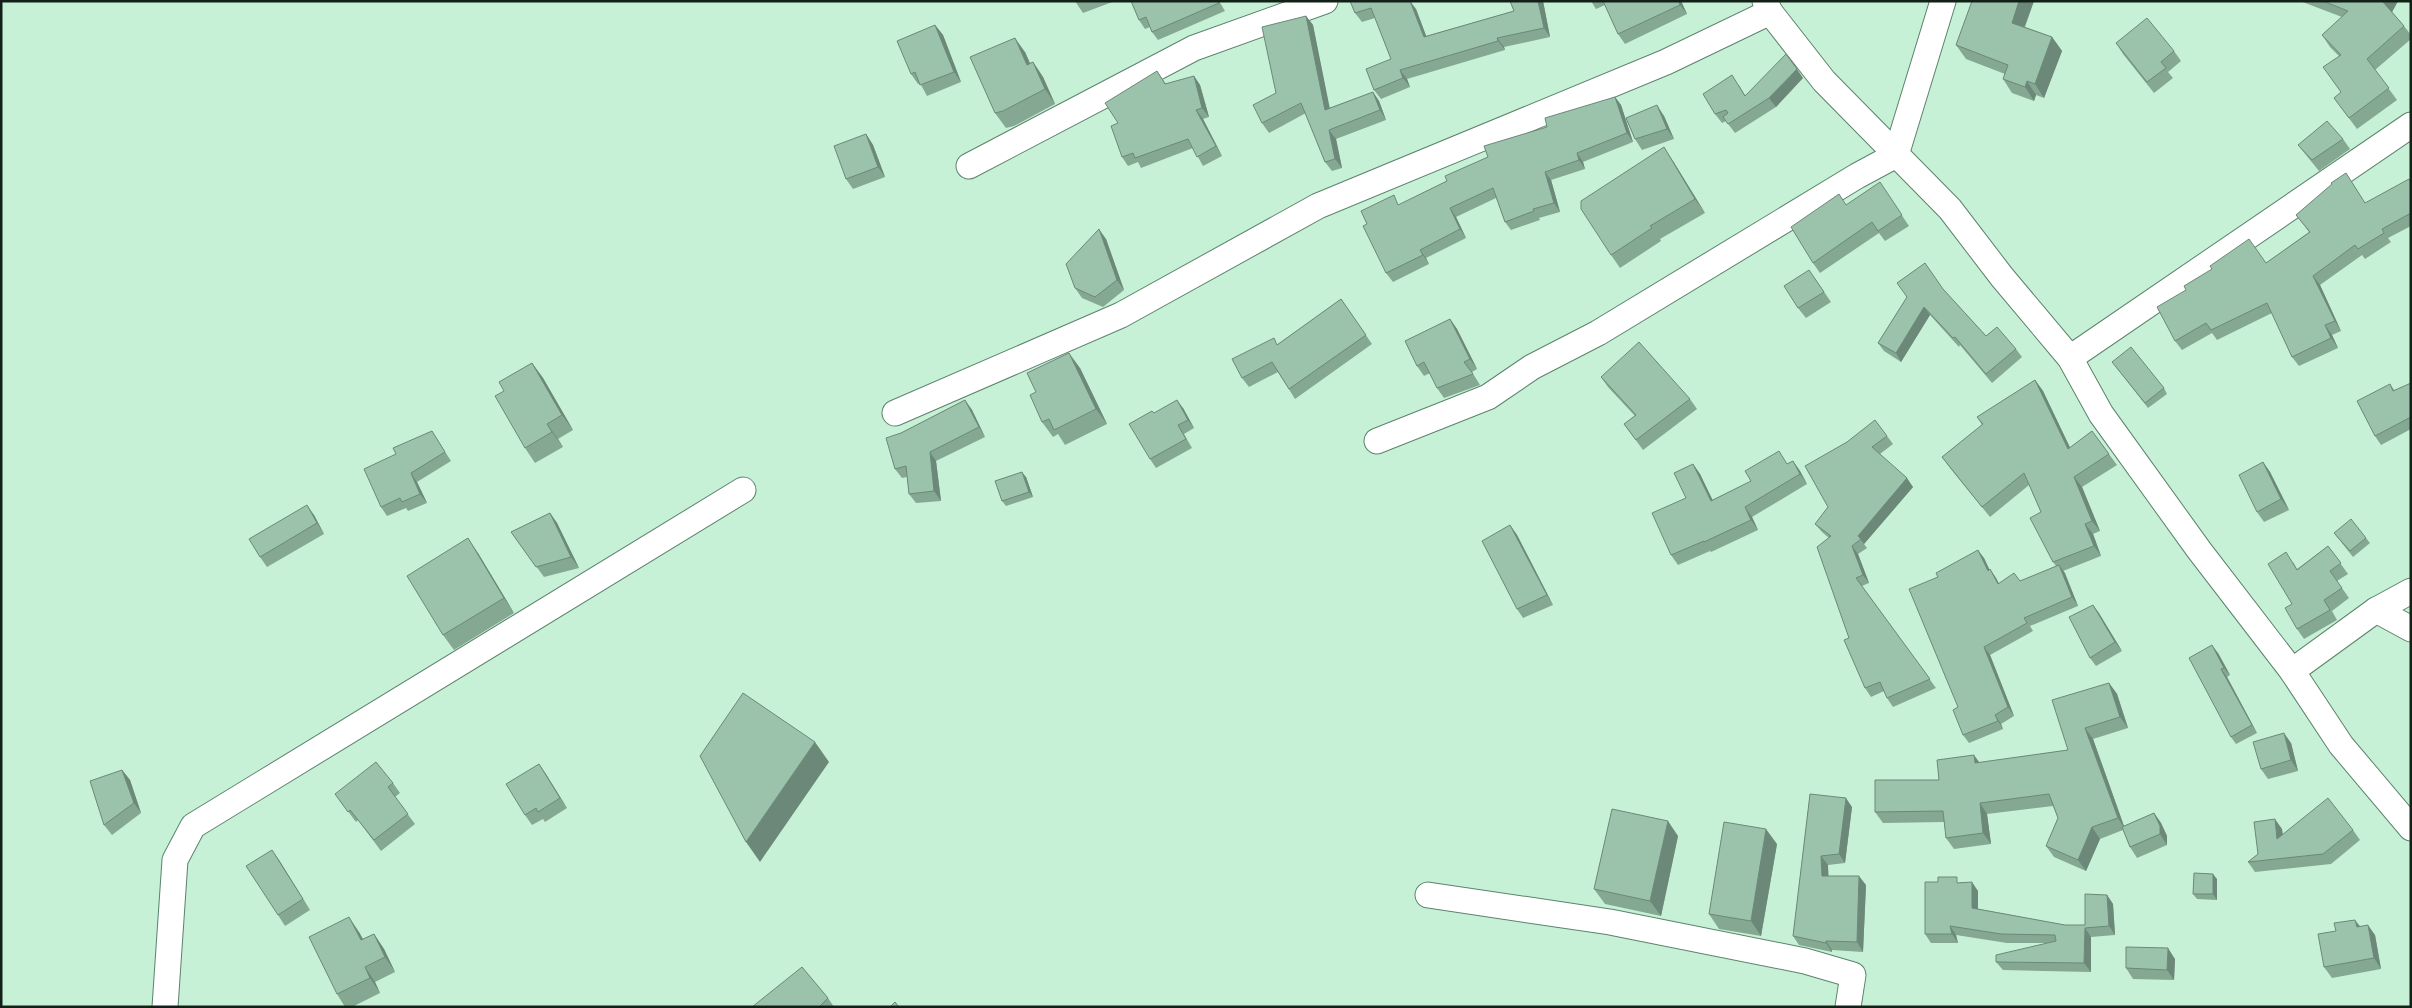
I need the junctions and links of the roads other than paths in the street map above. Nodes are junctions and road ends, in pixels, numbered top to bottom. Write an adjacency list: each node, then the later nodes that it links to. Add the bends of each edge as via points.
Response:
1 (1325, 1): 6 (street, via 1194,48)
2 (1943, 1): 5 (street)
3 (1767, 6): 5 (street, via 1824,81); 8 (street, via 1666,62 1318,206 1122,315)
4 (2411, 125): 7 (street)
5 (1896, 155): 7 (street, via 1950,209 2002,278); 9 (street, via 1598,333 1532,367 1488,397)
6 (969, 166)
7 (2070, 358): 14 (street, via 2100,414)
8 (895, 413)
9 (1377, 441)
10 (743, 490): 17 (street, via 193,826 175,860)
11 (2411, 591): 12 (street)
12 (2376, 610): 13 (street); 14 (street)
13 (2411, 629)
14 (2292, 671): 15 (street, via 2341,745)
15 (2411, 828)
16 (1428, 896): 18 (street, via 1610,922 1805,961 1853,975)
17 (165, 1007)
18 (1848, 1007)

